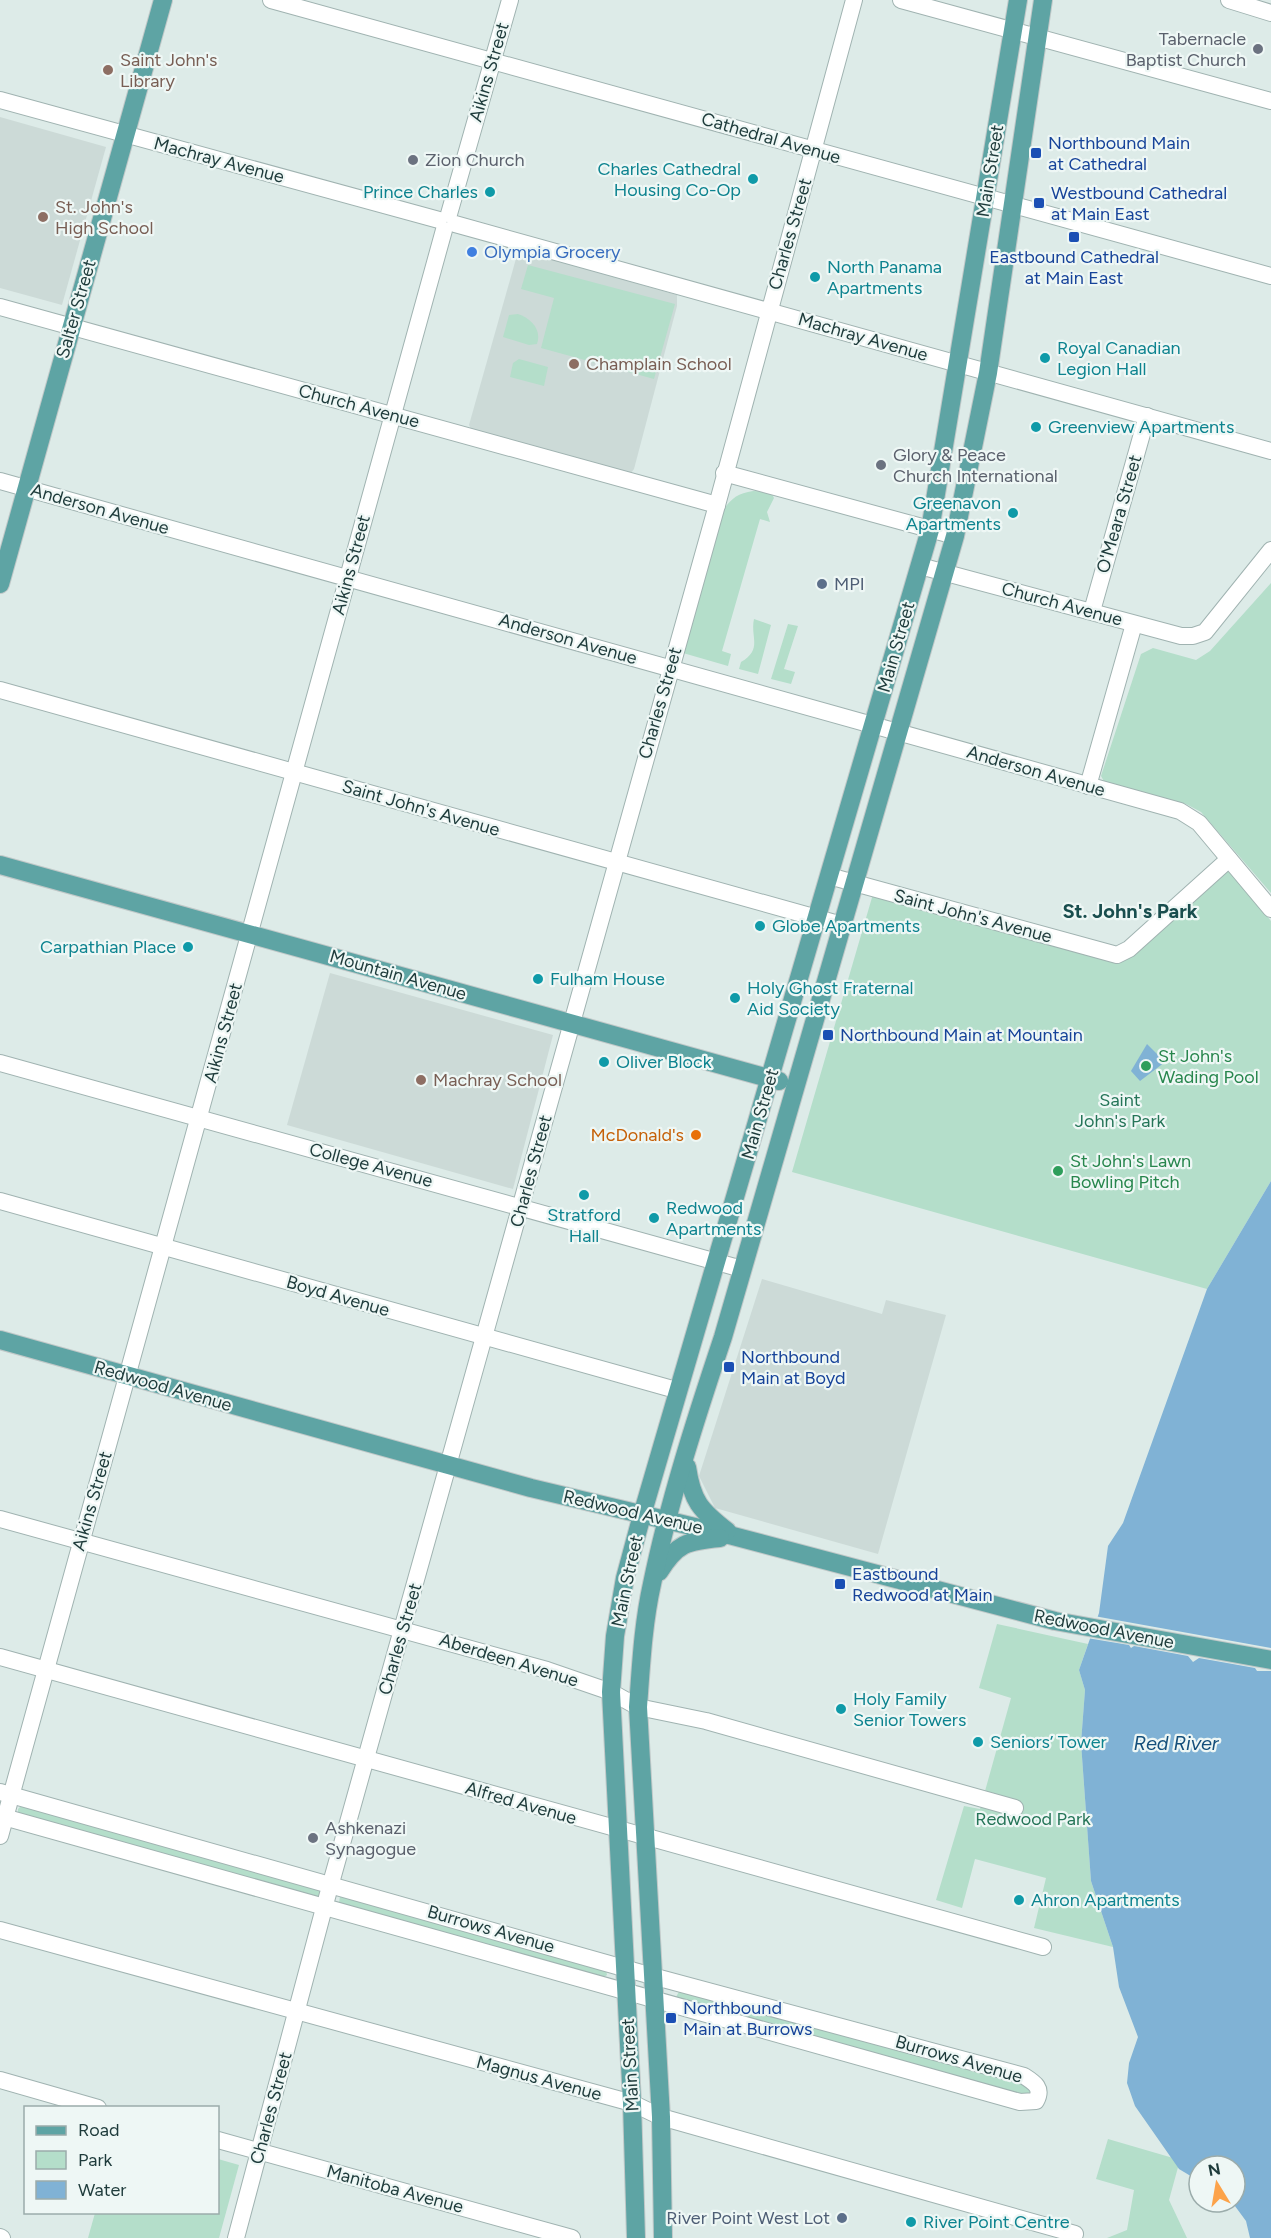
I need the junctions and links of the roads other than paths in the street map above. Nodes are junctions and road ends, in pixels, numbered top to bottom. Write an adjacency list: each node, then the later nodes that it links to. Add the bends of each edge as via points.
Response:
1 (163, 0): 15 (main road, Salter Street)
2 (271, 0): 12 (street, Cathedral Avenue)
3 (510, 0): 12 (street, Aikins Street)
4 (854, 0): 16 (street, Charles Street)
5 (901, 0): 10 (street)
6 (1018, 0): 10 (main road, Main Street)
7 (1043, 0): 11 (main road, Main Street)
8 (1229, 0): 9 (street)
9 (1271, 13)
10 (1014, 31): 11 (street); 17 (main road, Main Street)
11 (1037, 36): 14 (street); 18 (main road, Main Street)
12 (492, 61): 16 (street, Cathedral Avenue); 19 (street, Aikins Street)
13 (0, 100): 15 (street, Machray Avenue)
14 (1271, 101)
15 (126, 134): 19 (street, Machray Avenue); 23 (main road, Salter Street)
16 (814, 150): 17 (street, Cathedral Avenue); 22 (street, Charles Street)
17 (985, 199): 18 (street, Cathedral Avenue); 24 (main road, Main Street)
18 (1013, 204): 20 (street, Cathedral Avenue); 25 (main road, Main Street)
19 (447, 222): 22 (street, Machray Avenue); 26 (street, Aikins Street)
20 (1271, 276)
21 (0, 308): 23 (street, Church Avenue)
22 (769, 310): 24 (street, Machray Avenue); 29 (street, Charles Street)
23 (71, 327): 26 (street, Church Avenue); 31 (main road, Salter Street)
24 (959, 365): 25 (street, Machray Avenue); 33 (main road, Main Street)
25 (988, 373): 27 (street, Machray Avenue); 34 (main road, Main Street)
26 (393, 416): 32 (street, Church Avenue); 38 (street, Aikins Street)
27 (1147, 416): 28 (street, Machray Avenue); 40 (street, O'Meara Street)
28 (1271, 451)
29 (724, 473): 32 (street, Charles Street); 33 (street)
30 (0, 481): 31 (street, Anderson Avenue)
31 (26, 488): 38 (street, Anderson Avenue); 39 (main road, Salter Street)
32 (717, 505): 42 (street, Charles Street)
33 (930, 530): 34 (street); 36 (main road, Main Street)
34 (955, 537): 37 (main road, Main Street)
35 (1271, 550): 41 (street, Church Avenue, via 1205,632 1181,636)
36 (920, 566): 37 (street, Church Avenue); 44 (main road, Main Street)
37 (946, 573): 40 (street, Church Avenue); 45 (main road, Main Street)
38 (347, 577): 42 (street, Anderson Avenue); 46 (street, Aikins Street)
39 (0, 584)
40 (1092, 611): 41 (street, Church Avenue)
41 (1134, 624): 47 (street)
42 (670, 667): 44 (street, Anderson Avenue); 49 (street, Charles Street)
43 (0, 690): 46 (street, Saint John's Avenue)
44 (874, 724): 45 (street, Anderson Avenue); 51 (main road, Main Street)
45 (899, 732): 47 (street, Anderson Avenue); 52 (main road, Main Street)
46 (296, 772): 49 (street, Saint John's Avenue); 56 (street, Aikins Street)
47 (1088, 786): 48 (street, Anderson Avenue, via 1180,811 1199,824)
48 (1229, 859): 52 (street, Saint John's Avenue, via 1129,949 1117,955); 53 (street, Anderson Avenue)
49 (616, 863): 54 (street, Saint John's Avenue); 57 (street, Charles Street)
50 (0, 865): 56 (main road, Mountain Avenue)
51 (830, 876): 52 (street, Saint John's Avenue); 54 (main road, Main Street)
52 (855, 883): 55 (main road, Main Street)
53 (1271, 909)
54 (816, 918): 55 (street, Saint John's Avenue); 59 (main road, Main Street)
55 (842, 925): 60 (main road, Main Street)
56 (250, 934): 57 (main road, Mountain Avenue); 61 (street, Aikins Street)
57 (571, 1023): 59 (main road, Mountain Avenue); 63 (street, Charles Street)
58 (0, 1063): 61 (street, College Avenue)
59 (770, 1078): 60 (main road, Mountain Avenue); 65 (main road, Main Street)
60 (796, 1086): 66 (main road, Main Street)
61 (199, 1119): 63 (street, College Avenue); 64 (street, Aikins Street)
62 (0, 1201): 64 (street, Boyd Avenue)
63 (521, 1206): 65 (street, College Avenue); 67 (street, Charles Street)
64 (164, 1247): 67 (street, Boyd Avenue); 69 (street, Aikins Street)
65 (716, 1263): 66 (street, College Avenue); 70 (main road, Main Street)
66 (742, 1269): 71 (main road, Main Street)
67 (485, 1336): 70 (street, Boyd Avenue); 72 (street, Charles Street)
68 (0, 1340): 69 (main road, Redwood Avenue)
69 (129, 1376): 72 (main road, Redwood Avenue); 77 (street, Aikins Street)
70 (676, 1390): 73 (main road, Main Street)
71 (685, 1457): 75 (main road, Main Street); 76 (main road, via 695,1500)
72 (449, 1466): 73 (main road, Redwood Avenue); 79 (street, Charles Street)
73 (642, 1515): 75 (main road, Redwood Avenue); 83 (main road, Main Street, via 625,1578)
74 (0, 1519): 77 (street, Aberdeen Avenue)
75 (669, 1521): 76 (main road, Redwood Avenue); 78 (main road, Main Street)
76 (734, 1536): 78 (main road, via 693,1541 679,1547); 81 (main road, Redwood Avenue, via 1055,1621)
77 (81, 1542): 79 (street, Aberdeen Avenue); 82 (street, Aikins Street)
78 (652, 1584): 84 (main road, Main Street)
79 (403, 1629): 83 (street, Aberdeen Avenue); 85 (street, Charles Street)
80 (0, 1657): 82 (street, Alfred Avenue)
81 (1271, 1660)
82 (46, 1670): 85 (street, Alfred Avenue); 86 (street, Aikins Street)
83 (611, 1692): 84 (street, Aberdeen Avenue); 89 (main road, Main Street)
84 (638, 1707): 87 (street, Aberdeen Avenue, via 706,1721); 91 (main road, Main Street)
85 (367, 1759): 89 (street, Alfred Avenue); 92 (street, Charles Street)
86 (5, 1793): 88 (street, Aikins Street); 92 (street, Burrows Avenue)
87 (1015, 1808)
88 (2, 1817): 90 (street, Aikins Street); 93 (street, Burrows Avenue)
89 (617, 1829): 91 (street, Alfred Avenue); 96 (main road, Main Street)
90 (0, 1836)
91 (645, 1837): 95 (street, Alfred Avenue); 97 (main road, Main Street)
92 (331, 1884): 93 (street, Charles Street); 96 (street, Burrows Avenue)
93 (324, 1908): 98 (street, Burrows Avenue); 100 (street, Charles Street)
94 (0, 1930): 100 (street, Magnus Avenue)
95 (1043, 1947)
96 (625, 1966): 97 (street, Burrows Avenue); 98 (main road, Main Street)
97 (652, 1976): 99 (main road, Main Street); 99 (street, Burrows Avenue, via 1024,2076 1035,2083 1039,2095 1036,2101 1020,2102)
98 (626, 1991): 99 (street, Burrows Avenue); 102 (main road, Main Street)
99 (654, 2000): 104 (main road, Main Street)
100 (296, 2012): 102 (street, Magnus Avenue); 106 (street, Charles Street)
101 (0, 2080): 103 (street)
102 (632, 2103): 104 (street, Magnus Avenue); 110 (main road, Main Street)
103 (92, 2106)
104 (660, 2117): 107 (street, Magnus Avenue); 111 (main road, Main Street)
105 (219, 2140): 106 (street, Manitoba Avenue)
106 (259, 2152): 108 (street, Charles Street); 109 (street, Manitoba Avenue)
107 (1075, 2234)
108 (236, 2238)
109 (572, 2238)
110 (636, 2238)
111 (663, 2238)

